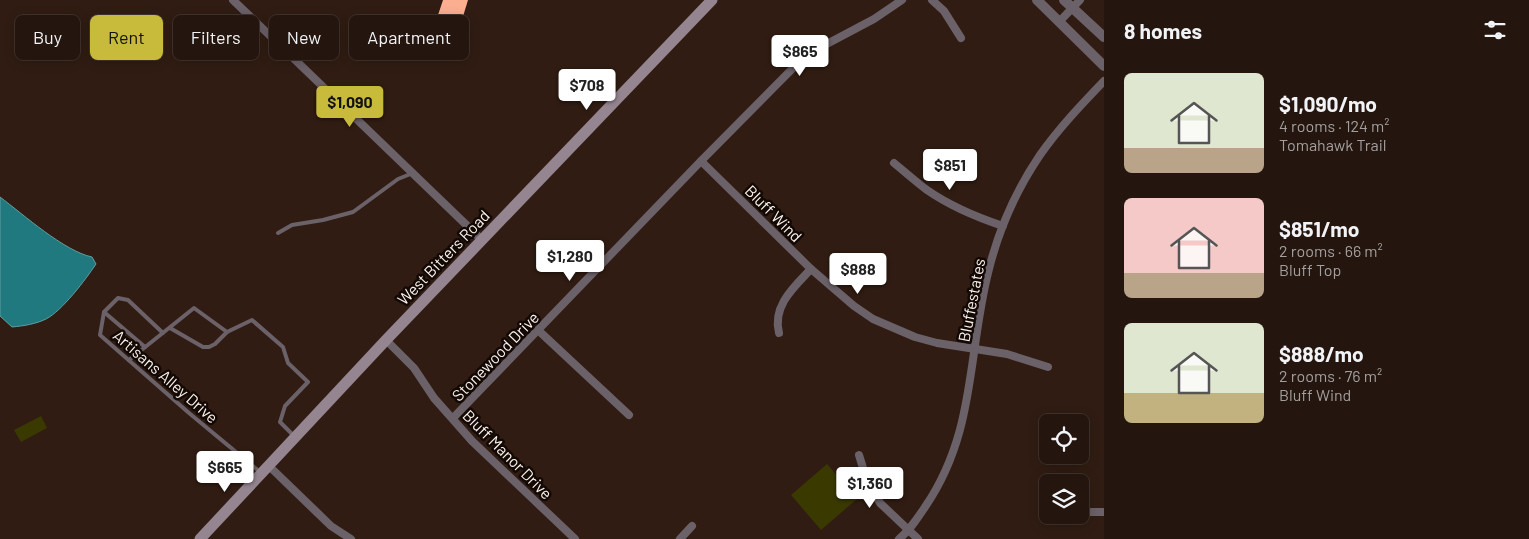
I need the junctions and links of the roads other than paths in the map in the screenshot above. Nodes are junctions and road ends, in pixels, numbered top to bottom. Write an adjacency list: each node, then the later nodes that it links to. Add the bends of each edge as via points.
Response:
1 (233, 0): 15 (street)
2 (712, 0): 18 (main road, West Bitters Road)
3 (902, 0): 13 (street, Stonewood Drive, via 874,19 806,55)
4 (932, 0): 9 (street, via 944,11)
5 (1037, 0): 8 (street)
6 (1064, 0): 7 (street)
7 (1077, 4): 8 (street); 10 (street)
8 (1059, 22): 11 (street)
9 (961, 38)
10 (1104, 38)
11 (1104, 66)
12 (1104, 81): 16 (street, Bluffestates, via 1040,156)
13 (701, 161): 19 (street, Bluff Wind); 22 (street, Stonewood Drive)
14 (894, 163): 16 (street, via 950,204)
15 (413, 173): 17 (lane, via 398,179 354,212 292,225); 18 (street)
16 (1003, 226): 28 (street, Bluffestates, via 989,268)
17 (278, 233)
18 (482, 240): 26 (main road, West Bitters Road)
19 (810, 268): 25 (street, via 780,307 776,324); 28 (street, Bluff Wind, via 854,306 894,329 937,343)
20 (104, 312): 24 (lane, via 118,298 124,297); 27 (lane); 29 (lane, Artisans Alley Drive, via 100,335)
21 (170, 328): 23 (lane, via 203,347 216,344); 23 (lane, via 194,308); 24 (lane)
22 (538, 331): 31 (street); 32 (street, Stonewood Drive)
23 (227, 332): 33 (lane, via 252,320 283,348 288,363 308,382 285,406 280,422)
24 (163, 333): 27 (lane)
25 (779, 333)
26 (386, 340): 32 (street, Bluff Manor Drive, via 414,368 434,398); 33 (main road, West Bitters Road)
27 (146, 347): 29 (lane)
28 (975, 350): 30 (street, Bluff Wind, via 1008,354); 39 (street, Bluffestates, via 954,454 932,497)
29 (129, 360): 35 (lane, Artisans Alley Drive, via 189,413)
30 (1048, 367)
31 (629, 415)
32 (453, 418): 42 (street, Bluff Manor Drive, via 472,441)
33 (295, 437): 35 (main road, West Bitters Road)
34 (858, 455): 39 (street, via 880,503)
35 (265, 470): 40 (main road, West Bitters Road); 41 (street)
36 (1089, 512): 37 (street)
37 (1104, 512)
38 (692, 526): 43 (street)
39 (909, 531): 44 (street, Bluffestates); 45 (street)
40 (200, 539)
41 (351, 539)
42 (575, 539)
43 (680, 539)
44 (899, 539)
45 (918, 539)

